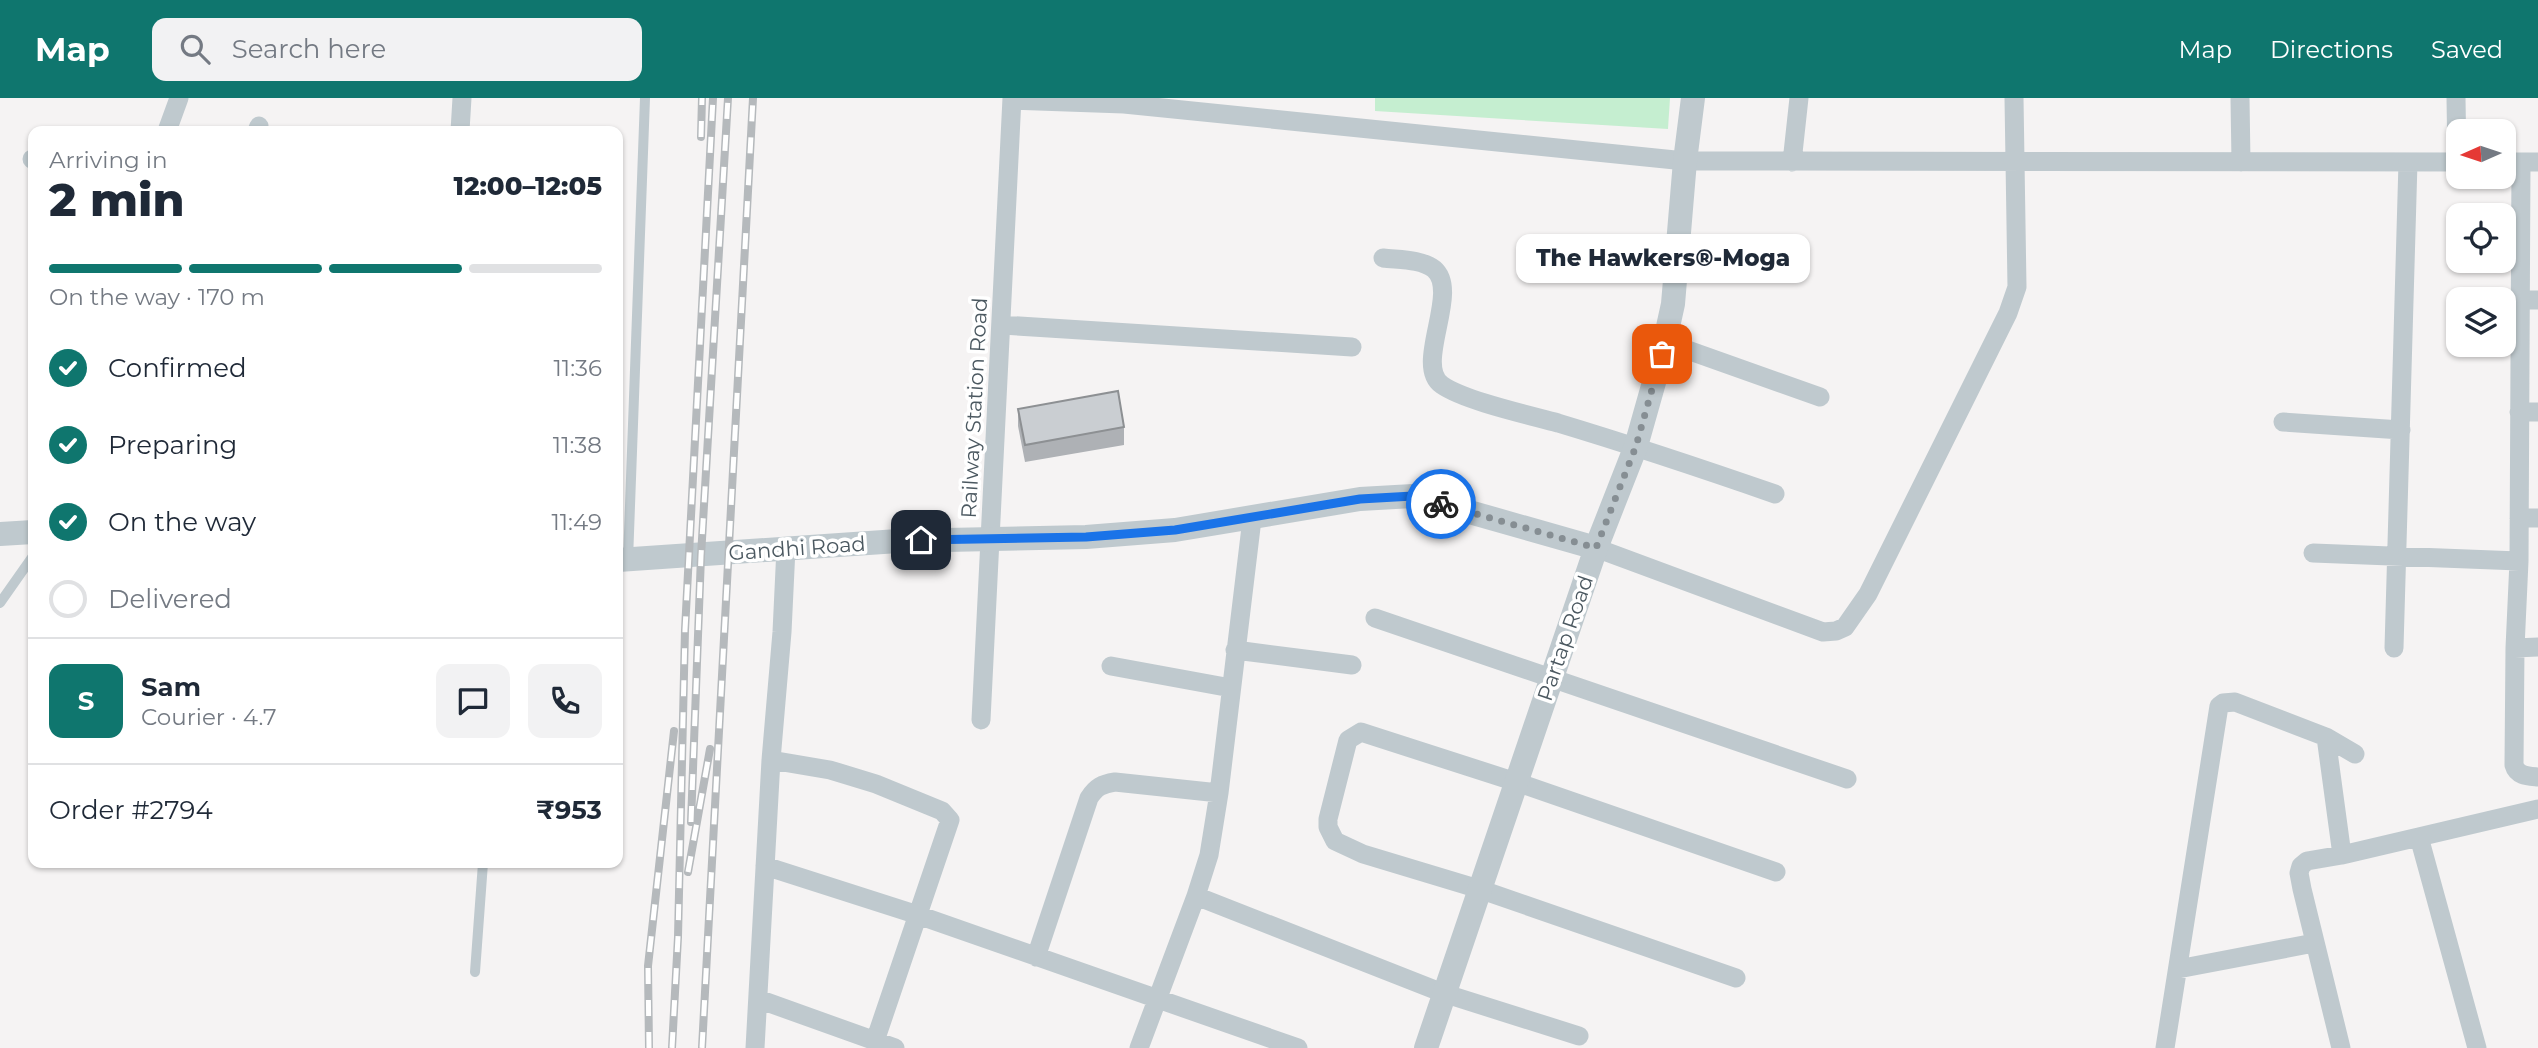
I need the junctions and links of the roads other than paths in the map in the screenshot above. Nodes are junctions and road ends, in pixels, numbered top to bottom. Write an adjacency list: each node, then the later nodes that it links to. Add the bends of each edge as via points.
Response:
1 (179, 98): 11 (street)
2 (462, 98): 12 (street)
3 (645, 98): 40 (lane)
4 (1693, 98): 13 (street, Partap Road)
5 (1799, 98): 14 (street)
6 (2014, 98): 15 (street)
7 (2240, 98): 16 (street)
8 (2456, 98): 10 (street)
9 (1012, 99): 13 (street, via 1124,104); 22 (street, Railway Station Road)
10 (2457, 119)
11 (169, 126)
12 (460, 126)
13 (1685, 161): 14 (street); 23 (street, Partap Road, via 1673,304)
14 (1792, 162): 15 (street)
15 (2015, 162): 16 (street); 37 (street, via 2017,286 2008,313 1868,593 1845,626 1836,631 1811,629)
16 (2241, 162): 17 (street)
17 (2409, 162): 18 (street); 28 (street)
18 (2446, 162)
19 (2521, 162): 21 (street)
20 (1383, 258): 29 (street, via 1422,263 1441,279 1433,369 1443,386)
21 (2529, 300): 26 (street)
22 (1002, 325): 24 (street); 35 (street, Railway Station Road)
23 (1665, 342): 25 (street); 29 (street, Partap Road)
24 (1352, 347)
25 (1821, 397)
26 (2529, 412): 31 (street)
27 (2283, 422): 28 (street)
28 (2401, 430): 39 (street)
29 (1636, 446): 30 (street); 37 (street, Partap Road)
30 (1775, 494)
31 (2528, 518): 41 (street)
32 (1252, 519): 35 (street, Gandhi Road, via 1086,537); 37 (street, Gandhi Road, via 1360,499 1413,496); 48 (street)
33 (28, 532): 34 (street)
34 (0, 534)
35 (990, 538): 36 (street, Gandhi Road); 53 (street, Railway Station Road)
36 (786, 548): 40 (street, Gandhi Road); 56 (street)
37 (1596, 548): 51 (street, Partap Road)
38 (2313, 553): 39 (street)
39 (2397, 557): 41 (street); 45 (street)
40 (623, 560)
41 (2519, 561): 46 (street)
42 (28, 563): 43 (lane)
43 (0, 603)
44 (1375, 618): 51 (street)
45 (2394, 648)
46 (2515, 648): 47 (street); 57 (street, via 2514,765 2520,774)
47 (2538, 648)
48 (1236, 650): 50 (street); 52 (street)
49 (1111, 666): 52 (street)
50 (1352, 666)
51 (1551, 679): 58 (street); 59 (street, Partap Road)
52 (1231, 688): 60 (street)
53 (981, 720)
54 (2326, 737): 55 (street); 63 (street); 72 (street, via 2235,702 2218,706)
55 (2355, 754)
56 (771, 760): 64 (street); 69 (street, via 876,784 948,816 950,826)
57 (2538, 778)
58 (1847, 779)
59 (1516, 782): 66 (street); 67 (street, Partap Road); 67 (street, via 1367,734 1353,735 1345,747 1328,819 1335,841)
60 (1219, 793): 68 (street, via 1209,855); 71 (street, via 1115,782 1095,789)
61 (2538, 809): 62 (street)
62 (2419, 837): 63 (street); 87 (street)
63 (2342, 855): 70 (street, via 2306,861 2301,866)
64 (765, 866): 69 (street); 76 (street)
65 (483, 868): 73 (lane)
66 (1776, 872)
67 (1479, 889): 74 (street); 75 (street, Partap Road)
68 (1196, 896): 75 (street); 77 (street)
69 (918, 915): 71 (street); 79 (street)
70 (2314, 943): 72 (street); 86 (street)
71 (1036, 957): 77 (street)
72 (2178, 968): 85 (street)
73 (475, 972)
74 (1737, 978)
75 (1443, 993): 78 (street); 84 (street, Partap Road)
76 (758, 999): 79 (street); 80 (street)
77 (1156, 999): 82 (street); 83 (street)
78 (1578, 1036)
79 (875, 1041): 81 (street)
80 (755, 1048)
81 (895, 1048)
82 (1139, 1048)
83 (1297, 1048)
84 (1426, 1048)
85 (2165, 1048)
86 (2341, 1048)
87 (2477, 1048)

